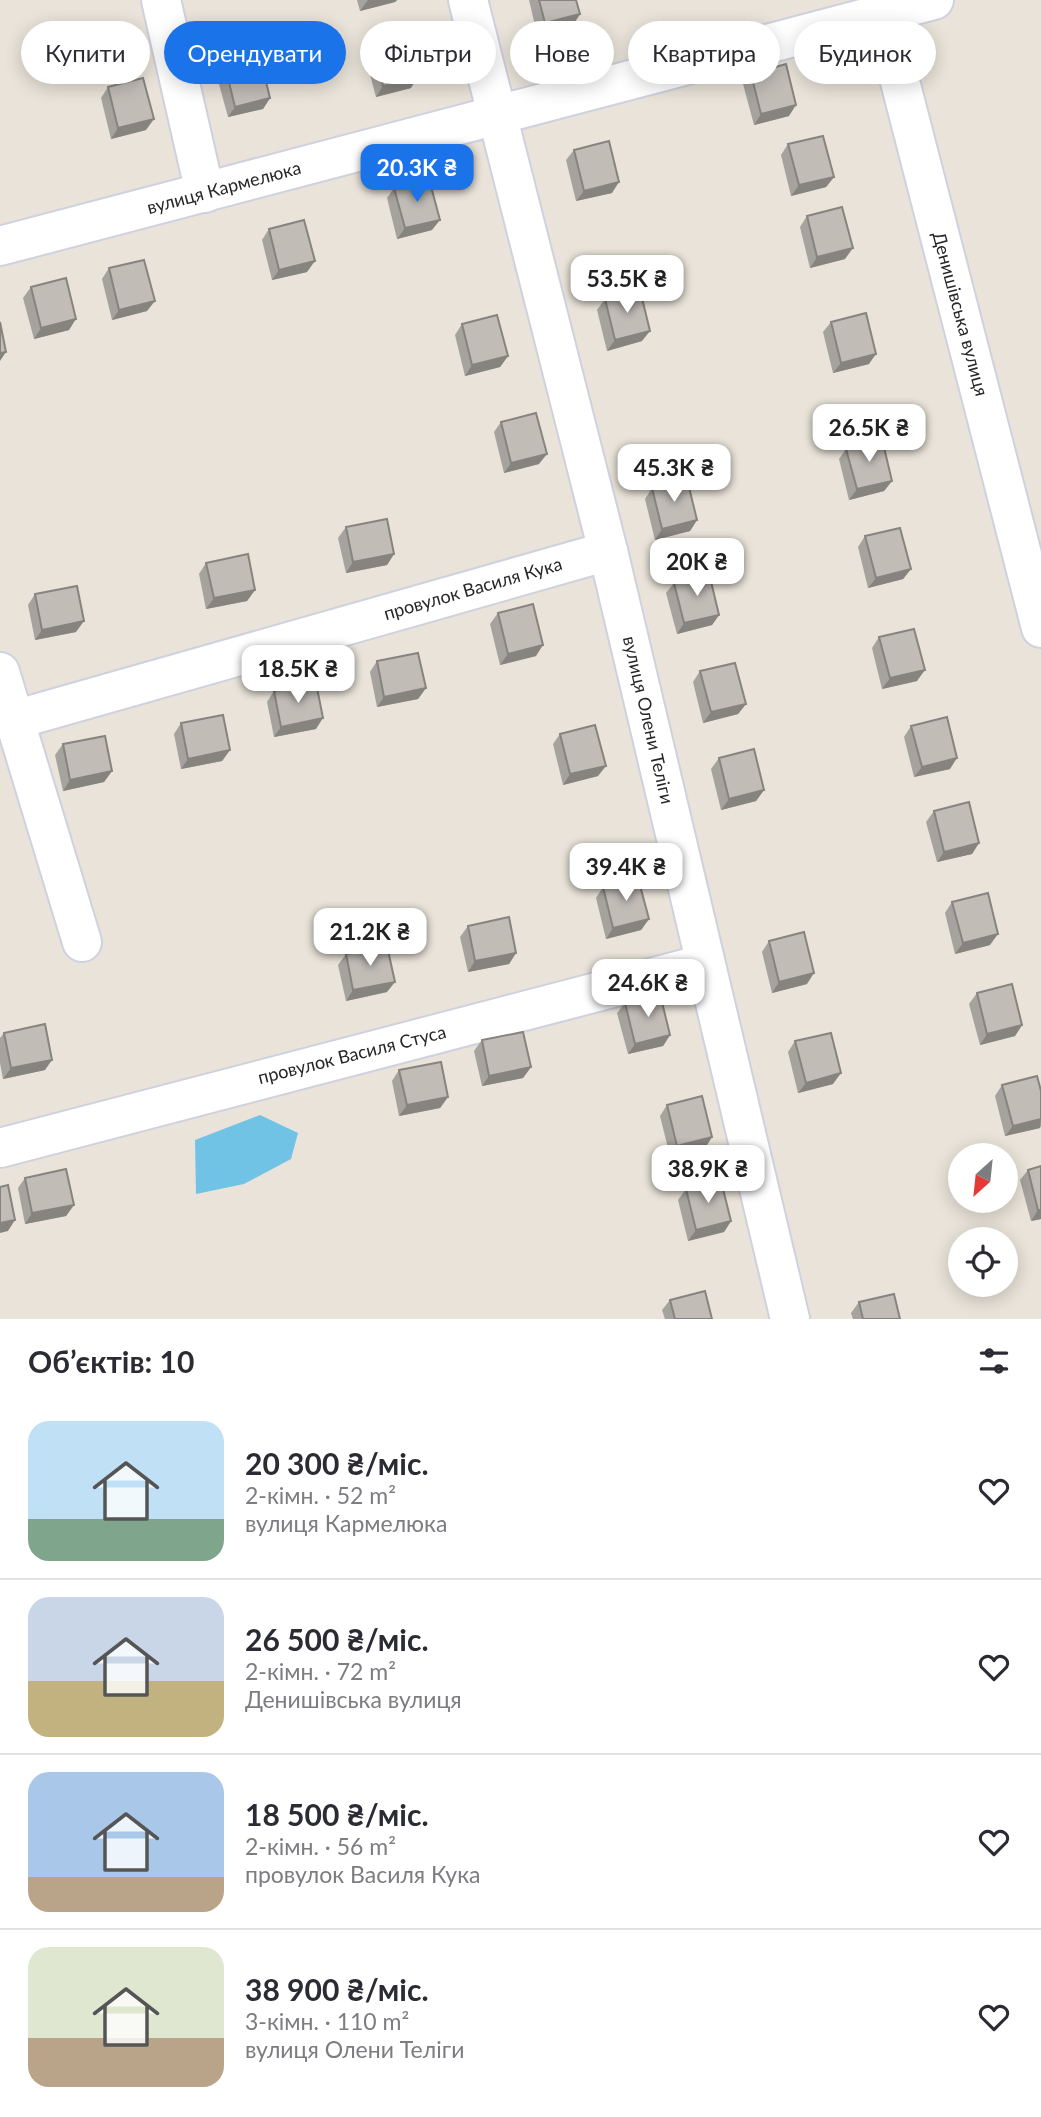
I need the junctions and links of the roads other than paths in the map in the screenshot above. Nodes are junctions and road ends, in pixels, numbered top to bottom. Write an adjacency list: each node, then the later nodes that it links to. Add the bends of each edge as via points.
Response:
1 (161, 0): 6 (street)
2 (468, 0): 5 (street, вулиця Олени Теліги)
3 (934, 0): 4 (street, вулиця Кармелюка)
4 (881, 7): 5 (street, вулиця Кармелюка); 9 (street, Денишівська вулиця)
5 (496, 117): 6 (street, вулиця Кармелюка); 8 (street, вулиця Олени Теліги)
6 (205, 193): 7 (street, вулиця Кармелюка)
7 (0, 246)
8 (608, 551): 11 (street, провулок Василя Кука); 13 (street, вулиця Олени Теліги)
9 (1041, 628)
10 (0, 672): 11 (street)
11 (14, 720): 12 (street)
12 (82, 942)
13 (704, 964): 14 (street, провулок Василя Стуса); 15 (street, вулиця Олени Теліги)
14 (0, 1148)
15 (790, 1319)

